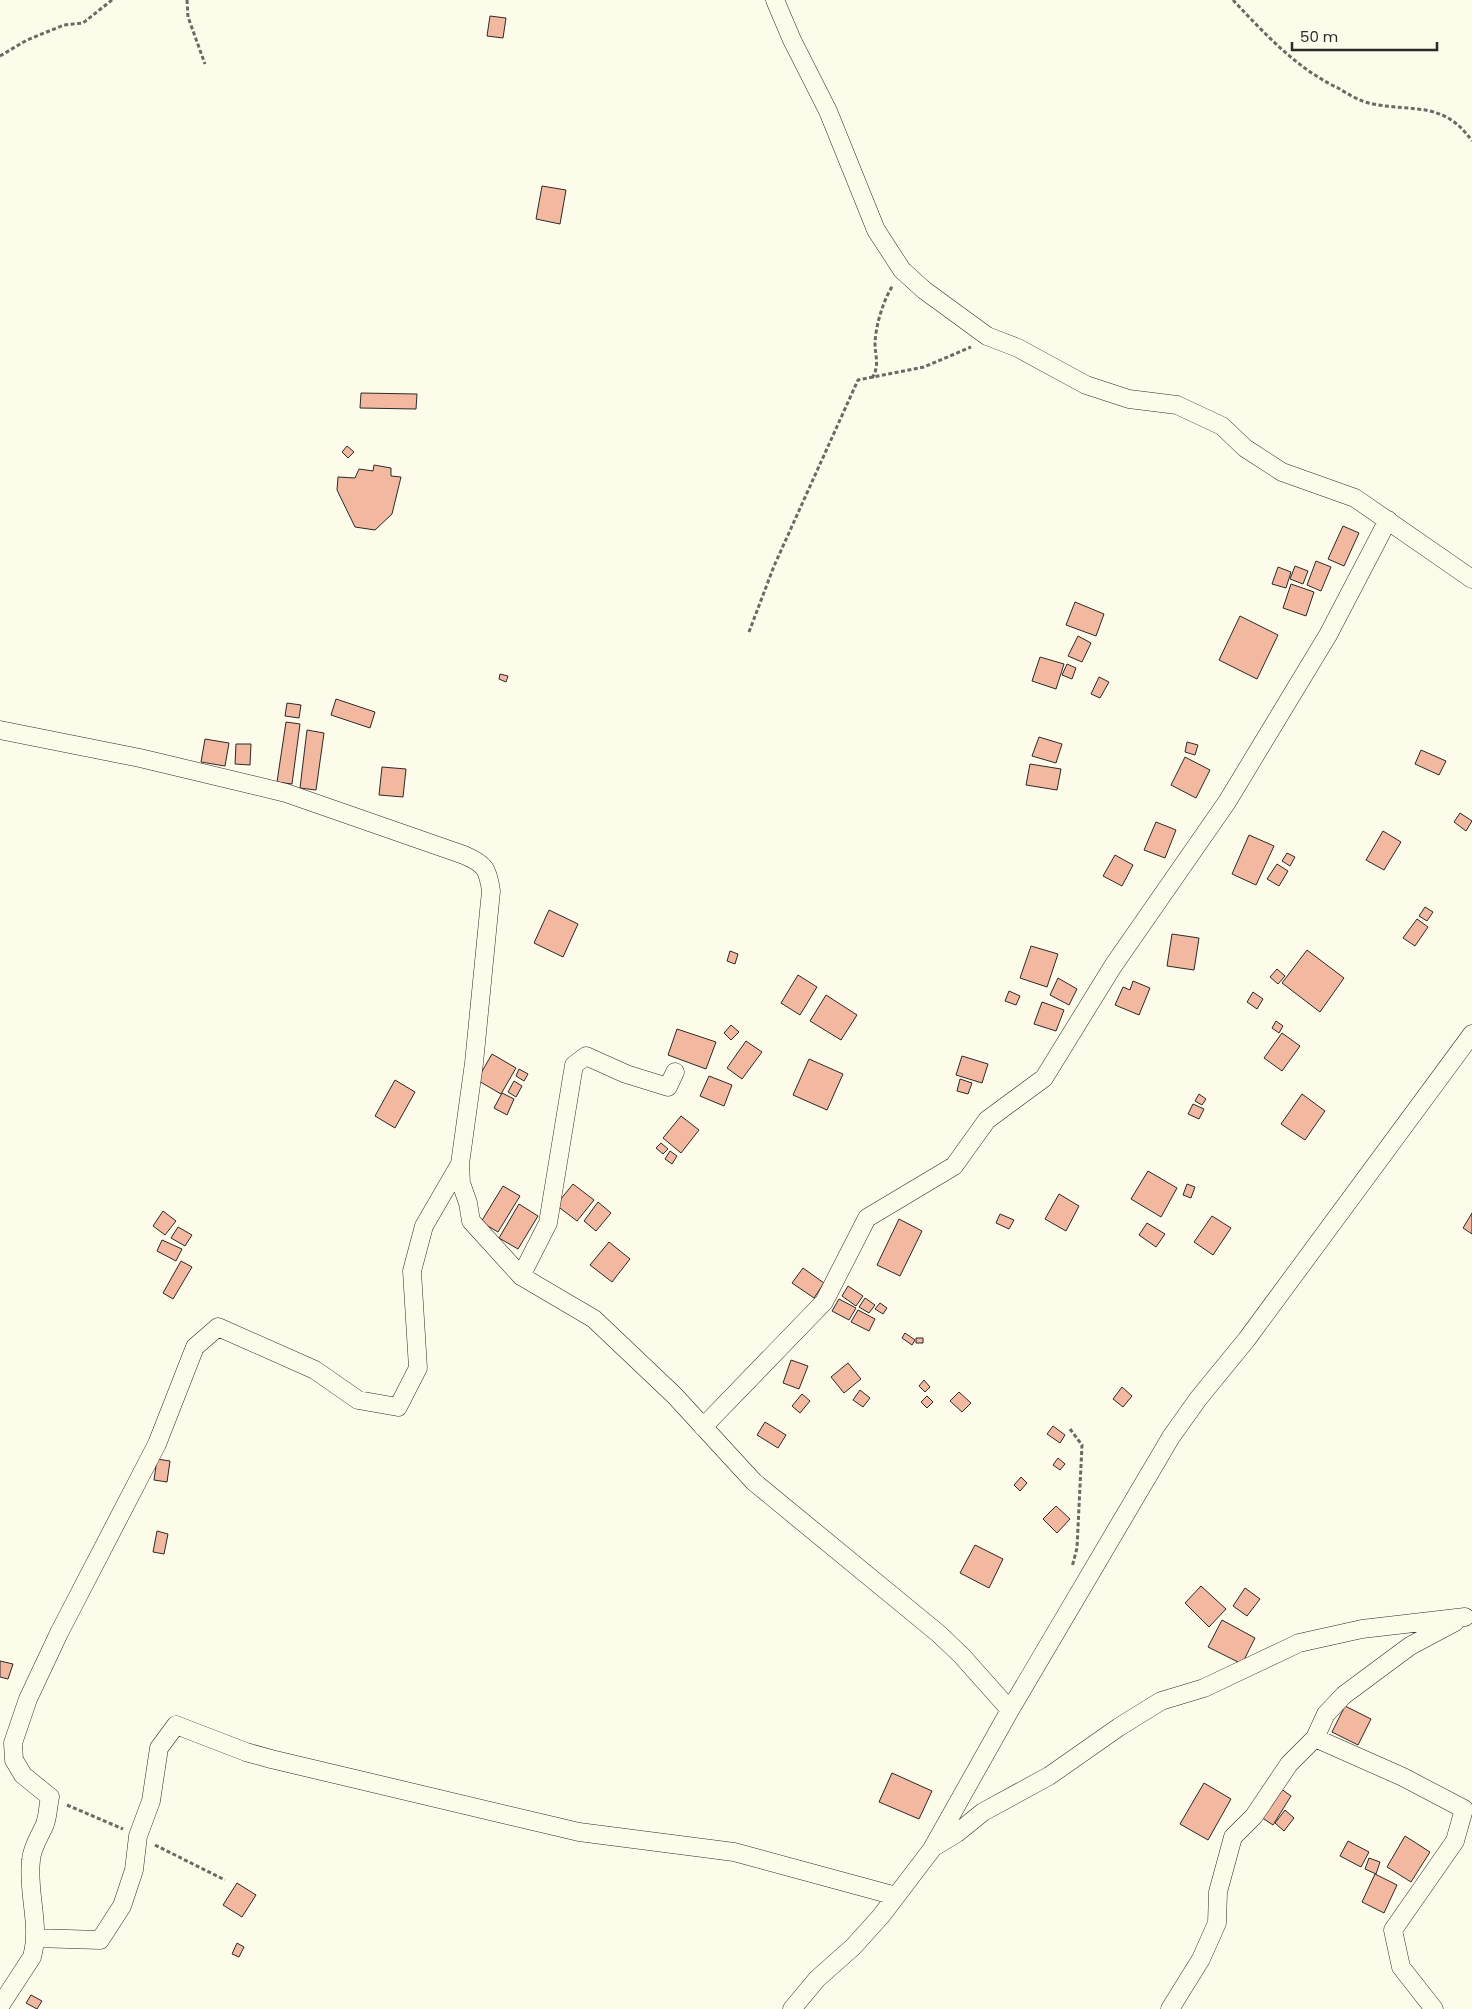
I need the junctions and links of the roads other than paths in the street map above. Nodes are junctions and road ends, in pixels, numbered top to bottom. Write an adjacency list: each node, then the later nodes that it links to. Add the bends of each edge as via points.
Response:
1 (775, 0): 2 (street, via 828,111 876,230 902,270 959,316 995,339 1086,385 1129,400 1177,405 1222,426 1245,448 1282,472 1354,498)
2 (1388, 520): 3 (street); 9 (street, via 1328,635 1227,802 1113,966 1044,1078 987,1120 954,1166 867,1218 824,1302)
3 (1472, 579)
4 (0, 730): 7 (street, via 140,758 286,793 481,862 488,874 491,891 474,1063)
5 (1472, 1034): 11 (street, via 1247,1339 1192,1406)
6 (675, 1072): 8 (street, via 668,1087 586,1056 574,1065 548,1224)
7 (460, 1164): 8 (street, via 460,1183 471,1221); 15 (street, via 424,1226 412,1271 418,1368 398,1407 358,1400 316,1370 218,1328 195,1347 157,1444 55,1641 28,1699 13,1743 14,1760 23,1775 50,1797 45,1823 34,1845 31,1860)
8 (521, 1276): 9 (street, via 594,1319)
9 (703, 1427): 11 (street, via 754,1482 939,1634)
10 (1468, 1614): 12 (street, via 1410,1646 1344,1695 1326,1714); 13 (street, via 1362,1629 1300,1643 1204,1688 1162,1702 1119,1727 1049,1776 983,1812)
11 (1010, 1710): 13 (street)
12 (1316, 1738): 18 (street, via 1289,1764 1254,1816 1233,1837 1218,1892 1217,1923 1201,1959); 19 (street, via 1404,1777 1464,1809 1455,1841 1393,1930 1401,1967)
13 (932, 1849): 14 (street)
14 (896, 1896): 15 (street, via 734,1852 579,1832 270,1759 176,1725 159,1748 151,1801 138,1836 134,1870 122,1906 100,1940); 17 (street)
15 (35, 1938): 16 (street, via 32,1957)
16 (0, 2006)
17 (792, 2009)
18 (1170, 2009)
19 (1434, 2009)

